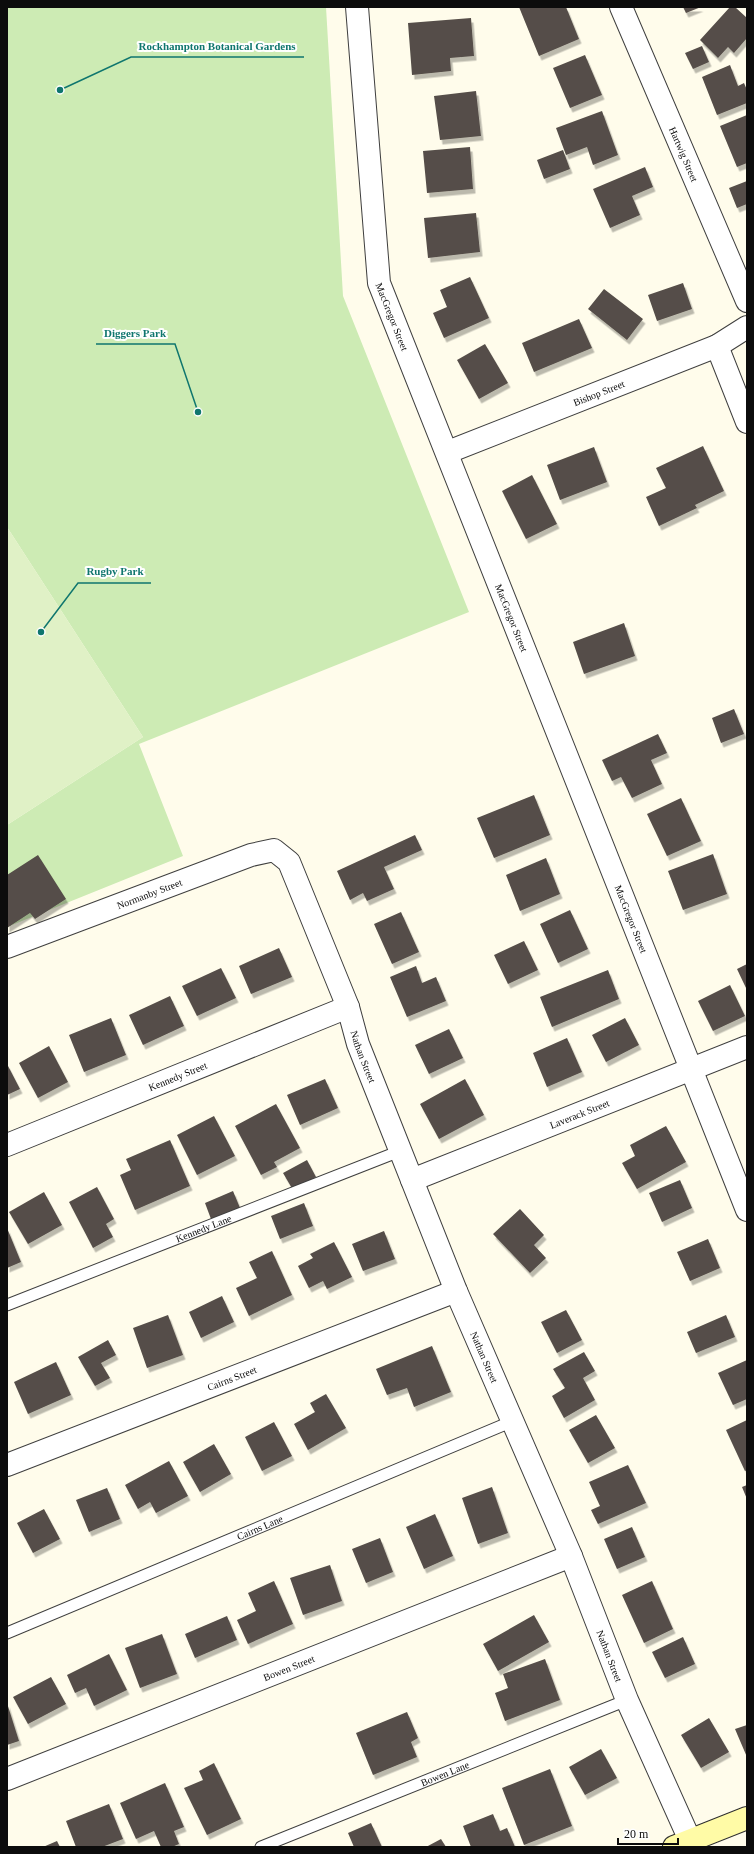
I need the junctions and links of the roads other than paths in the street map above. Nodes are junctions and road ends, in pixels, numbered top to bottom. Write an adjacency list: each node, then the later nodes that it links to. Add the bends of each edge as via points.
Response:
1 (357, 7): 7 (street, MacGregor Street, via 379,283)
2 (621, 7): 3 (street, Hartwig Street)
3 (747, 301)
4 (747, 327): 5 (street, Bishop Street)
5 (717, 346): 6 (street); 7 (street, Bishop Street)
6 (747, 422)
7 (448, 452): 12 (street, MacGregor Street)
8 (289, 862): 9 (street, Normanby Street, via 274,850 251,855); 10 (street, Nathan Street)
9 (7, 947)
10 (348, 1006): 13 (street, Kennedy Street); 14 (street, Nathan Street, via 358,1044)
11 (747, 1047): 12 (street, Laverack Street)
12 (690, 1070): 15 (street, Laverack Street); 16 (street, MacGregor Street)
13 (7, 1145)
14 (400, 1151): 15 (street, Nathan Street); 18 (lane, Kennedy Lane)
15 (412, 1180): 17 (street, Nathan Street)
16 (747, 1210)
17 (456, 1291): 19 (street, Nathan Street); 20 (street, Cairns Street)
18 (7, 1305)
19 (513, 1421): 21 (street, Nathan Street); 22 (lane, Cairns Lane)
20 (7, 1465)
21 (571, 1556): 23 (street, Nathan Street); 24 (street, Bowen Street)
22 (7, 1633)
23 (627, 1700): 26 (street, Nathan Street); 27 (lane, Bowen Lane)
24 (7, 1779)
25 (747, 1818): 26 (street)
26 (686, 1845)
27 (261, 1847)

